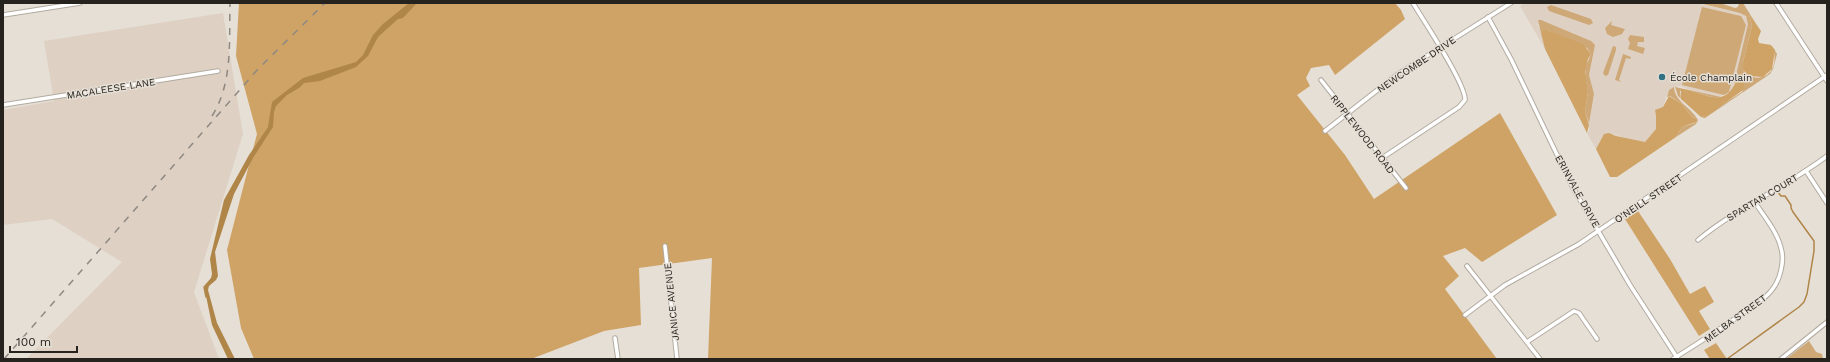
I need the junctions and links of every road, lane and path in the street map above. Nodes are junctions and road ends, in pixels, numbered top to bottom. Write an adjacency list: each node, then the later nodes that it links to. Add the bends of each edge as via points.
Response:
1 (80, 3): 5 (street)
2 (1413, 3): 7 (street)
3 (1511, 3): 6 (street, NEWCOMBE DRIVE)
4 (1776, 3): 9 (street)
5 (3, 15)
6 (1488, 18): 7 (street, NEWCOMBE DRIVE); 21 (street, ERINVALE DRIVE, via 1511,59 1573,188)
7 (1440, 47): 13 (street, NEWCOMBE DRIVE, via 1392,78); 16 (street, via 1464,91 1463,104)
8 (218, 72): 12 (street, MACALEESE LANE)
9 (1826, 76): 11 (street); 21 (street, O'NEILL STREET)
10 (1321, 80): 13 (street, RIPPLEWOOD ROAD)
11 (1827, 81)
12 (3, 105)
13 (1347, 113): 14 (street, NEWCOMBE DRIVE); 16 (street, RIPPLEWOOD ROAD)
14 (1325, 131)
15 (1827, 156): 17 (street, SPARTAN COURT)
16 (1382, 158): 18 (street, RIPPLEWOOD ROAD)
17 (1806, 171): 19 (street, SPARTAN COURT); 20 (street)
18 (1406, 188)
19 (1754, 201): 22 (street, SPARTAN COURT); 31 (street, MELBA STREET, via 1781,248 1782,266 1778,280 1771,292 1758,302)
20 (1827, 203)
21 (1599, 230): 25 (street, O'NEILL STREET); 31 (street, ERINVALE DRIVE)
22 (1698, 240)
23 (665, 246): 33 (street, JANICE AVENUE)
24 (1467, 266): 25 (street)
25 (1489, 296): 26 (street, O'NEILL STREET); 30 (street)
26 (1465, 315)
27 (1827, 322): 35 (street)
28 (615, 338): 32 (street)
29 (1597, 339): 30 (street, via 1579,313 1574,311)
30 (1527, 342): 34 (street)
31 (1676, 358)
32 (618, 359)
33 (677, 359)
34 (1540, 359)
35 (1781, 359)

